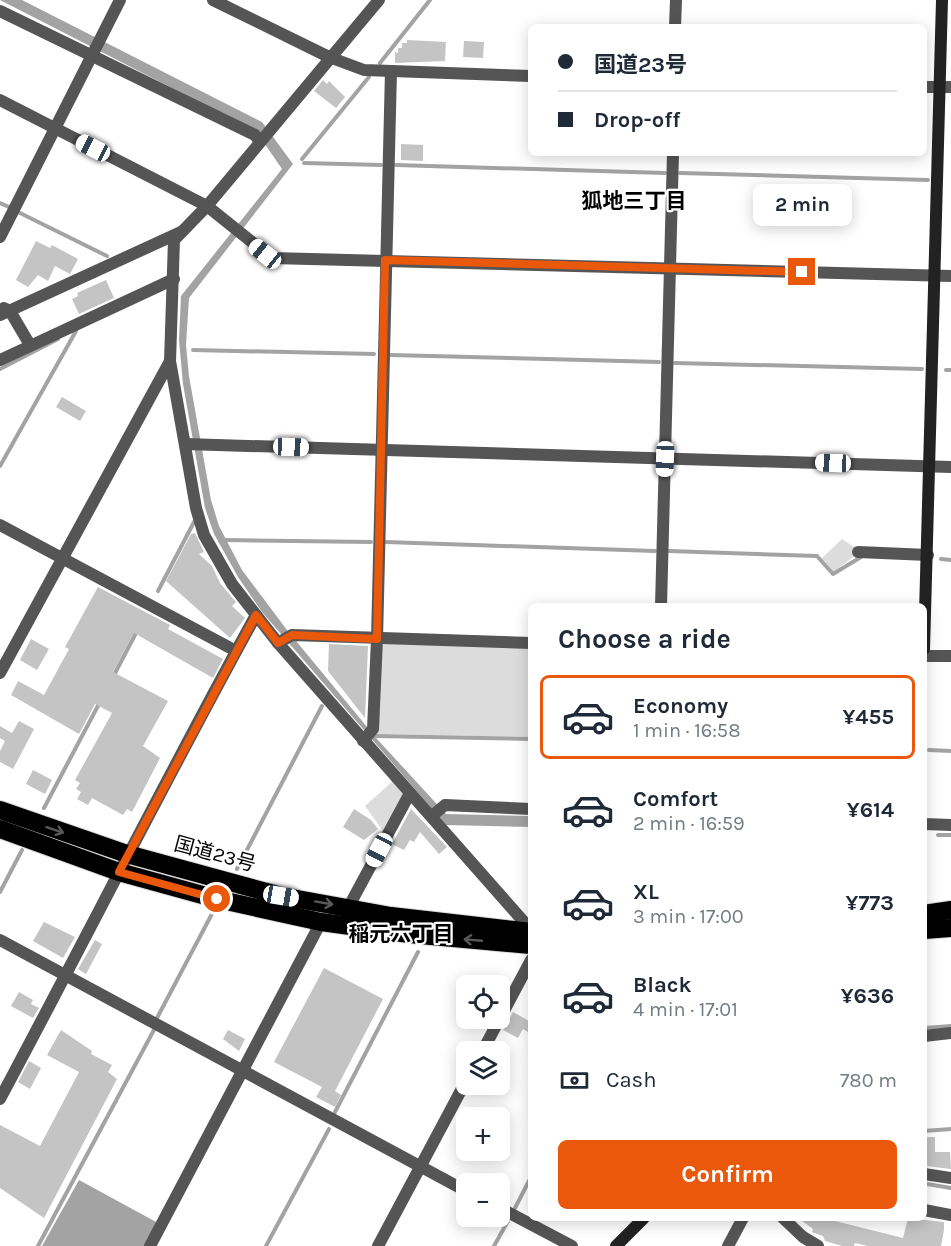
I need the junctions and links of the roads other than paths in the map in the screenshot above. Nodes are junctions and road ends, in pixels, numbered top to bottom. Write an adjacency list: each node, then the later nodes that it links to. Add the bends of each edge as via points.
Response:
1 (120, 0): 8 (street)
2 (213, 0): 9 (street)
3 (379, 0): 9 (street)
4 (676, 0): 7 (street)
5 (942, 0): 13 (street)
6 (0, 10): 8 (street)
7 (675, 24)
8 (92, 56): 15 (street); 16 (street, via 255,135)
9 (329, 57): 10 (street, via 364,70); 16 (street)
10 (391, 71): 11 (street); 21 (street)
11 (528, 76)
12 (927, 87): 13 (street)
13 (946, 87): 23 (street)
14 (0, 100): 15 (street)
15 (55, 128): 18 (street); 20 (street)
16 (260, 142): 18 (street)
17 (672, 156): 22 (street)
18 (207, 206): 19 (street); 21 (street, via 272,258)
19 (184, 231): 25 (street, via 174,240); 26 (street)
20 (0, 237)
21 (385, 260): 22 (street); 31 (street)
22 (670, 268): 23 (street); 32 (street)
23 (934, 276): 24 (street); 33 (street)
24 (951, 276)
25 (174, 279): 27 (street); 29 (street)
26 (3, 311): 27 (street)
27 (30, 345): 28 (street)
28 (0, 360)
29 (170, 361): 30 (street); 38 (street)
30 (185, 444): 31 (street); 41 (street, via 204,535 232,584)
31 (380, 450): 32 (street); 42 (street)
32 (665, 459): 33 (street); 39 (street)
33 (929, 466): 34 (street); 37 (street)
34 (951, 466)
35 (0, 525): 38 (street)
36 (858, 552): 37 (street)
37 (928, 555): 40 (street)
38 (63, 559): 45 (street); 48 (street)
39 (661, 603)
40 (926, 603)
41 (256, 615): 43 (street); 45 (street)
42 (377, 639): 43 (street, via 292,635); 44 (street); 49 (street, via 373,729)
43 (278, 643): 49 (street)
44 (528, 643)
45 (236, 651): 57 (street)
46 (927, 656): 47 (street)
47 (951, 656)
48 (0, 673)
49 (363, 741): 50 (street)
50 (410, 793): 53 (street); 59 (street)
51 (528, 808): 53 (street, via 445,806)
52 (0, 810): 57 (highway, 国道23号, one-way to 57)
53 (432, 816): 63 (street)
54 (927, 824): 55 (street)
55 (951, 825)
56 (0, 829): 58 (highway)
57 (127, 854): 58 (street); 59 (highway, 国道23号, one-way to 59, via 281,896)
58 (119, 872): 62 (highway); 70 (street)
59 (348, 908): 66 (highway, 国道23号)
60 (951, 910): 61 (highway)
61 (927, 914)
62 (321, 922): 68 (highway, one-way to 62); 74 (street)
63 (528, 928)
64 (951, 928): 65 (highway)
65 (927, 930)
66 (528, 931)
67 (0, 940): 70 (street)
68 (528, 945)
69 (528, 966): 73 (street)
70 (67, 975): 74 (street); 76 (street)
71 (951, 1033): 72 (street)
72 (927, 1036)
73 (488, 1041)
74 (245, 1070): 77 (street); 87 (street)
75 (459, 1095): 77 (street)
76 (0, 1099)
77 (420, 1167): 80 (street); 88 (street)
78 (927, 1175): 79 (street)
79 (951, 1179)
80 (456, 1186)
81 (927, 1211): 83 (street)
82 (510, 1213): 89 (street)
83 (951, 1215)
84 (641, 1221): 90 (street)
85 (741, 1221): 91 (street)
86 (786, 1221): 92 (street)
87 (150, 1246)
88 (378, 1246)
89 (572, 1246)
90 (616, 1246)
91 (728, 1246)
92 (818, 1246)

